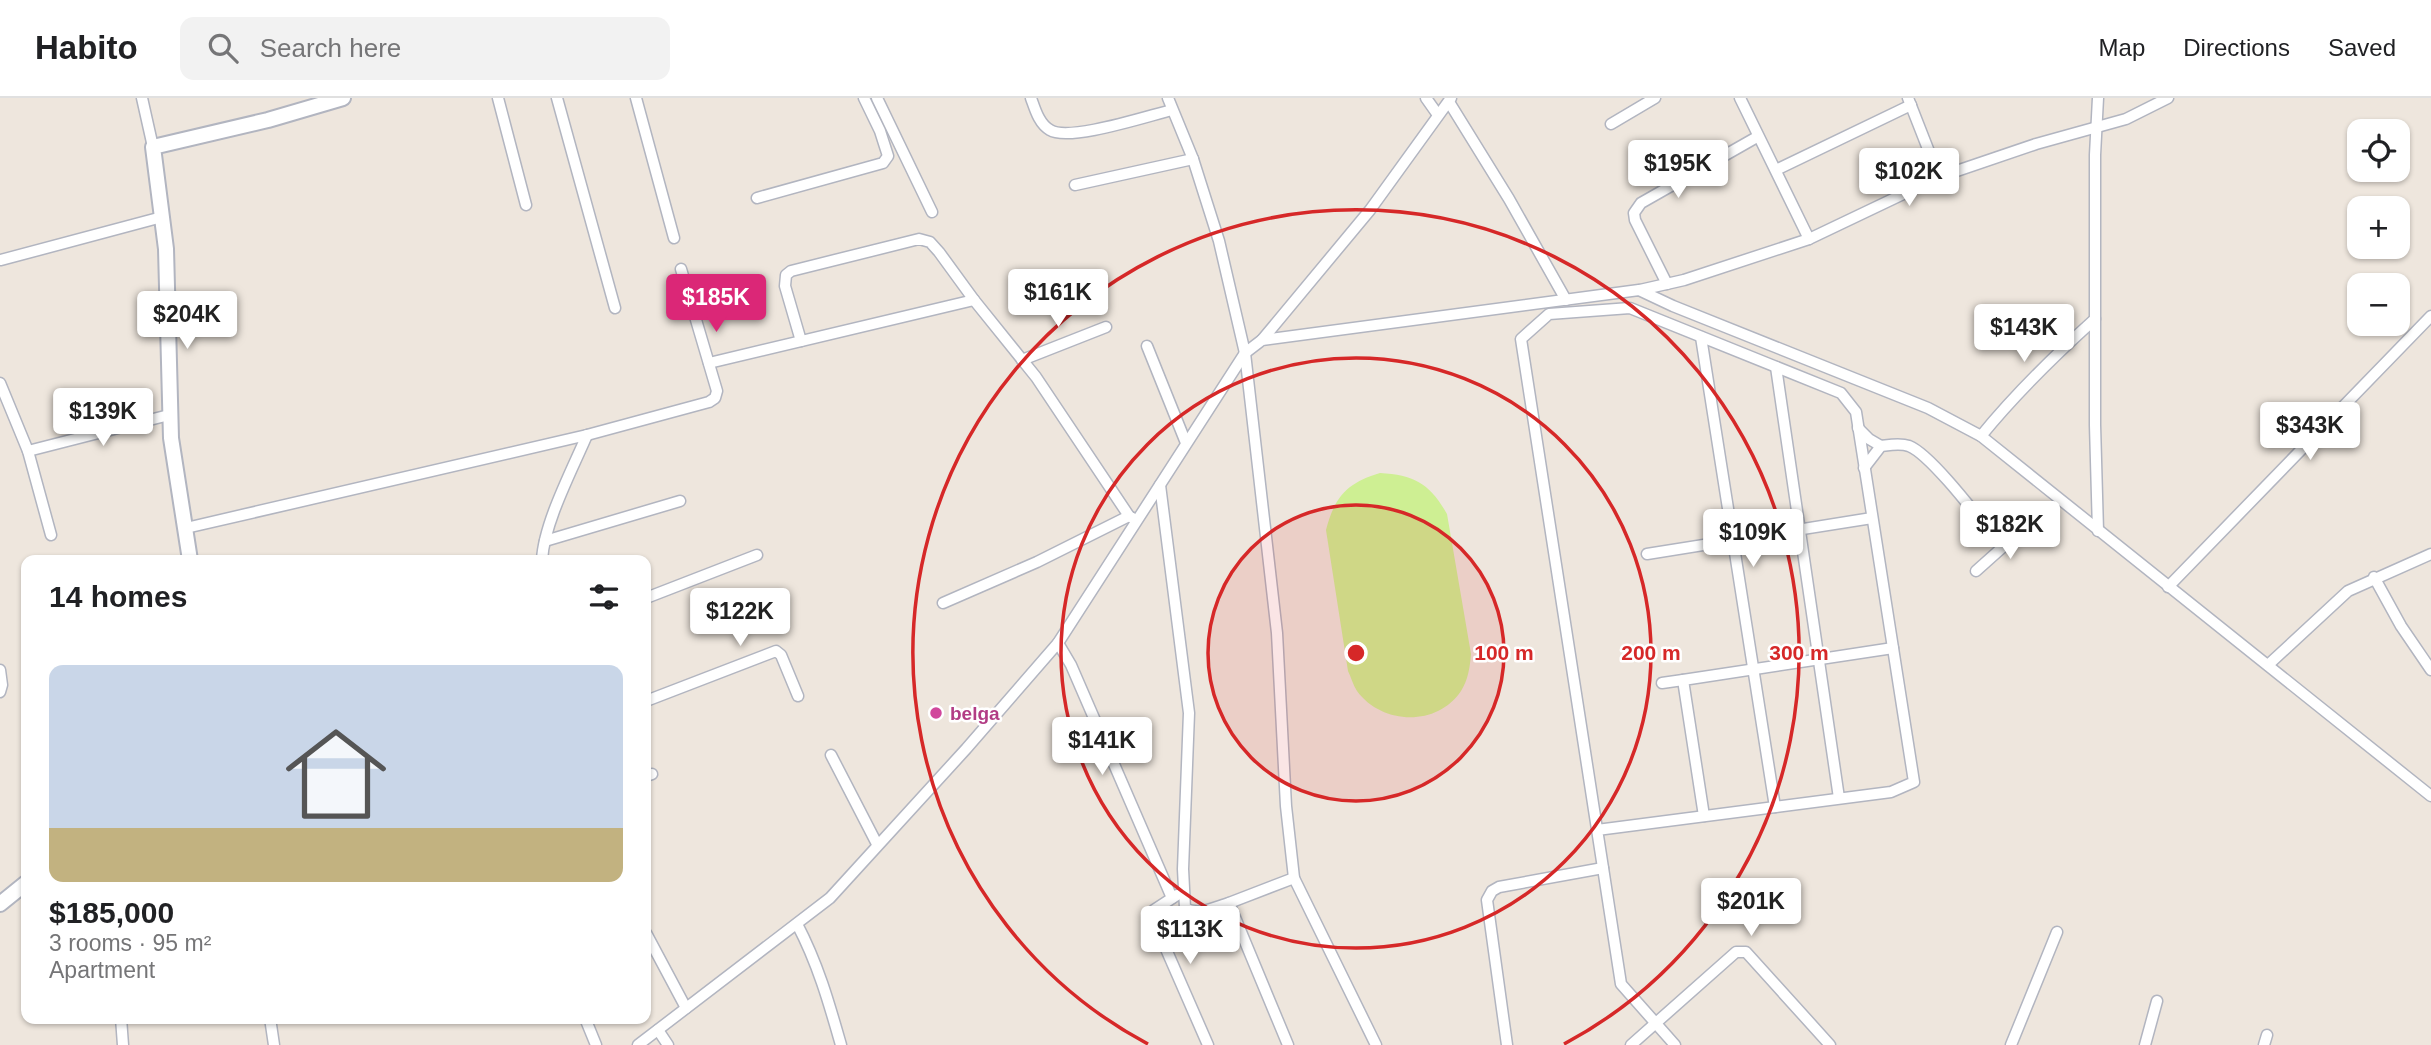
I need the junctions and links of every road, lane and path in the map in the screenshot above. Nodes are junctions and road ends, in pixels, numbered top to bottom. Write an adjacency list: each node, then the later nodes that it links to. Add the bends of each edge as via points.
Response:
1 (142, 98): 22 (street)
2 (343, 98): 22 (street)
3 (498, 98): 28 (street)
4 (557, 98): 39 (street)
5 (636, 98): 31 (street)
6 (864, 98): 27 (street, via 888,156 883,163)
7 (877, 98): 29 (street)
8 (1031, 98): 17 (street, via 1039,119 1060,135)
9 (1168, 98): 17 (street)
10 (1426, 98): 18 (street)
11 (1654, 98): 19 (street)
12 (1740, 98): 21 (street)
13 (2098, 98): 20 (street)
14 (2168, 98): 20 (street)
15 (1450, 100): 18 (street); 38 (street)
16 (1910, 101): 24 (street); 25 (street)
17 (1172, 110): 23 (street)
18 (1438, 115): 44 (street, via 1370,210)
19 (1611, 124)
20 (2095, 130): 25 (street); 41 (street)
21 (1757, 137): 24 (street); 35 (street, via 1636,208 1635,220)
22 (153, 147): 30 (street)
23 (1193, 159): 26 (street); 47 (street, via 1219,241)
24 (1776, 170): 32 (street)
25 (1939, 177): 32 (street)
26 (1075, 184)
27 (757, 198)
28 (526, 205)
29 (932, 212)
30 (162, 217): 33 (street); 53 (street, via 169,307)
31 (674, 238)
32 (1809, 239): 35 (street)
33 (1, 260)
34 (681, 269): 49 (street)
35 (1667, 284): 36 (street)
36 (1639, 290): 38 (street); 56 (street, via 1928,408)
37 (974, 300): 45 (street); 45 (street, via 930,242 919,239 786,275 785,286); 48 (street)
38 (1566, 300): 44 (street)
39 (614, 308)
40 (2431, 316): 80 (street)
41 (2095, 319): 56 (street, via 2009,401); 68 (street)
42 (1106, 327): 48 (street)
43 (1701, 337): 50 (street); 70 (street); 100 (street, via 1630,307 1549,314 1521,339)
44 (1262, 340): 47 (street)
45 (802, 341): 49 (street)
46 (1147, 346): 57 (street)
47 (1245, 353): 57 (street); 103 (street, via 1277,633)
48 (1022, 360): 63 (street)
49 (709, 363): 55 (street, via 718,391 709,402)
50 (1776, 367): 54 (street, via 1842,393 1856,412); 66 (street)
51 (0, 383): 52 (street)
52 (2, 399): 59 (street)
53 (169, 415): 59 (street); 65 (street)
54 (1858, 428): 58 (street); 60 (street)
55 (587, 435): 65 (street); 71 (street)
56 (1981, 436): 68 (street)
57 (1186, 443): 61 (street)
58 (1881, 446): 60 (street); 72 (street, via 1906,444 1917,450)
59 (28, 451): 69 (street)
60 (1864, 468): 64 (street)
61 (1160, 485): 63 (street); 105 (street, via 1189,713)
62 (680, 501): 71 (street)
63 (1132, 518): 82 (street); 83 (street)
64 (1872, 518): 66 (street); 84 (street)
65 (186, 528): 75 (street)
66 (1800, 529): 70 (street); 85 (street)
67 (2023, 529): 72 (street)
68 (2098, 531): 80 (street)
69 (51, 535)
70 (1733, 540): 73 (street); 87 (street)
71 (545, 541): 76 (street)
72 (2002, 547): 78 (street)
73 (1647, 554)
74 (2431, 554): 79 (street)
75 (189, 555)
76 (543, 555)
77 (757, 555): 81 (street)
78 (1976, 570)
79 (2374, 577): 86 (street, via 2348,591); 89 (street)
80 (2168, 587): 86 (street)
81 (651, 596)
82 (943, 603)
83 (1058, 643): 101 (street); 106 (street)
84 (1893, 648): 85 (street); 97 (street, via 1914,782 1891,792)
85 (1819, 659): 87 (street); 97 (street)
86 (2268, 665): 96 (street)
87 (1753, 669): 90 (street); 98 (street)
88 (0, 670): 92 (street)
89 (2431, 670)
90 (1683, 680): 91 (street); 99 (street)
91 (1662, 683)
92 (0, 692)
93 (798, 696): 94 (street, via 776,651)
94 (651, 699)
95 (831, 755): 101 (street)
96 (2431, 796)
97 (1839, 798): 98 (street)
98 (1775, 807): 99 (street)
99 (1704, 816): 100 (street)
100 (1597, 830): 102 (street)
101 (877, 844): 109 (street, via 830,898)
102 (1603, 868): 117 (street, via 1621,984); 128 (street, via 1499,887 1487,900)
103 (1294, 878): 107 (street); 127 (street)
104 (21, 887): 108 (street)
105 (1184, 891): 106 (street); 107 (street, via 1185,908 1193,912)
106 (1172, 898): 125 (street, via 1154,909 1152,917)
107 (1229, 902): 126 (street)
108 (0, 905)
109 (797, 924): 113 (street); 124 (street, via 814,956)
110 (2057, 932): 132 (street)
111 (651, 942): 113 (street)
112 (2157, 1001): 133 (street)
113 (686, 1008): 118 (street)
114 (121, 1024): 119 (street)
115 (271, 1024): 120 (street)
116 (587, 1024): 121 (street)
117 (1656, 1024): 129 (street); 130 (street); 131 (street, via 1736,952 1746,952)
118 (658, 1030): 122 (street); 123 (street)
119 (123, 1045)
120 (274, 1045)
121 (596, 1045)
122 (638, 1045)
123 (668, 1045)
124 (841, 1045)
125 (1208, 1045)
126 (1288, 1045)
127 (1376, 1045)
128 (1507, 1045)
129 (1631, 1045)
130 (1675, 1045)
131 (1830, 1045)
132 (2011, 1045)
133 (2145, 1045)

